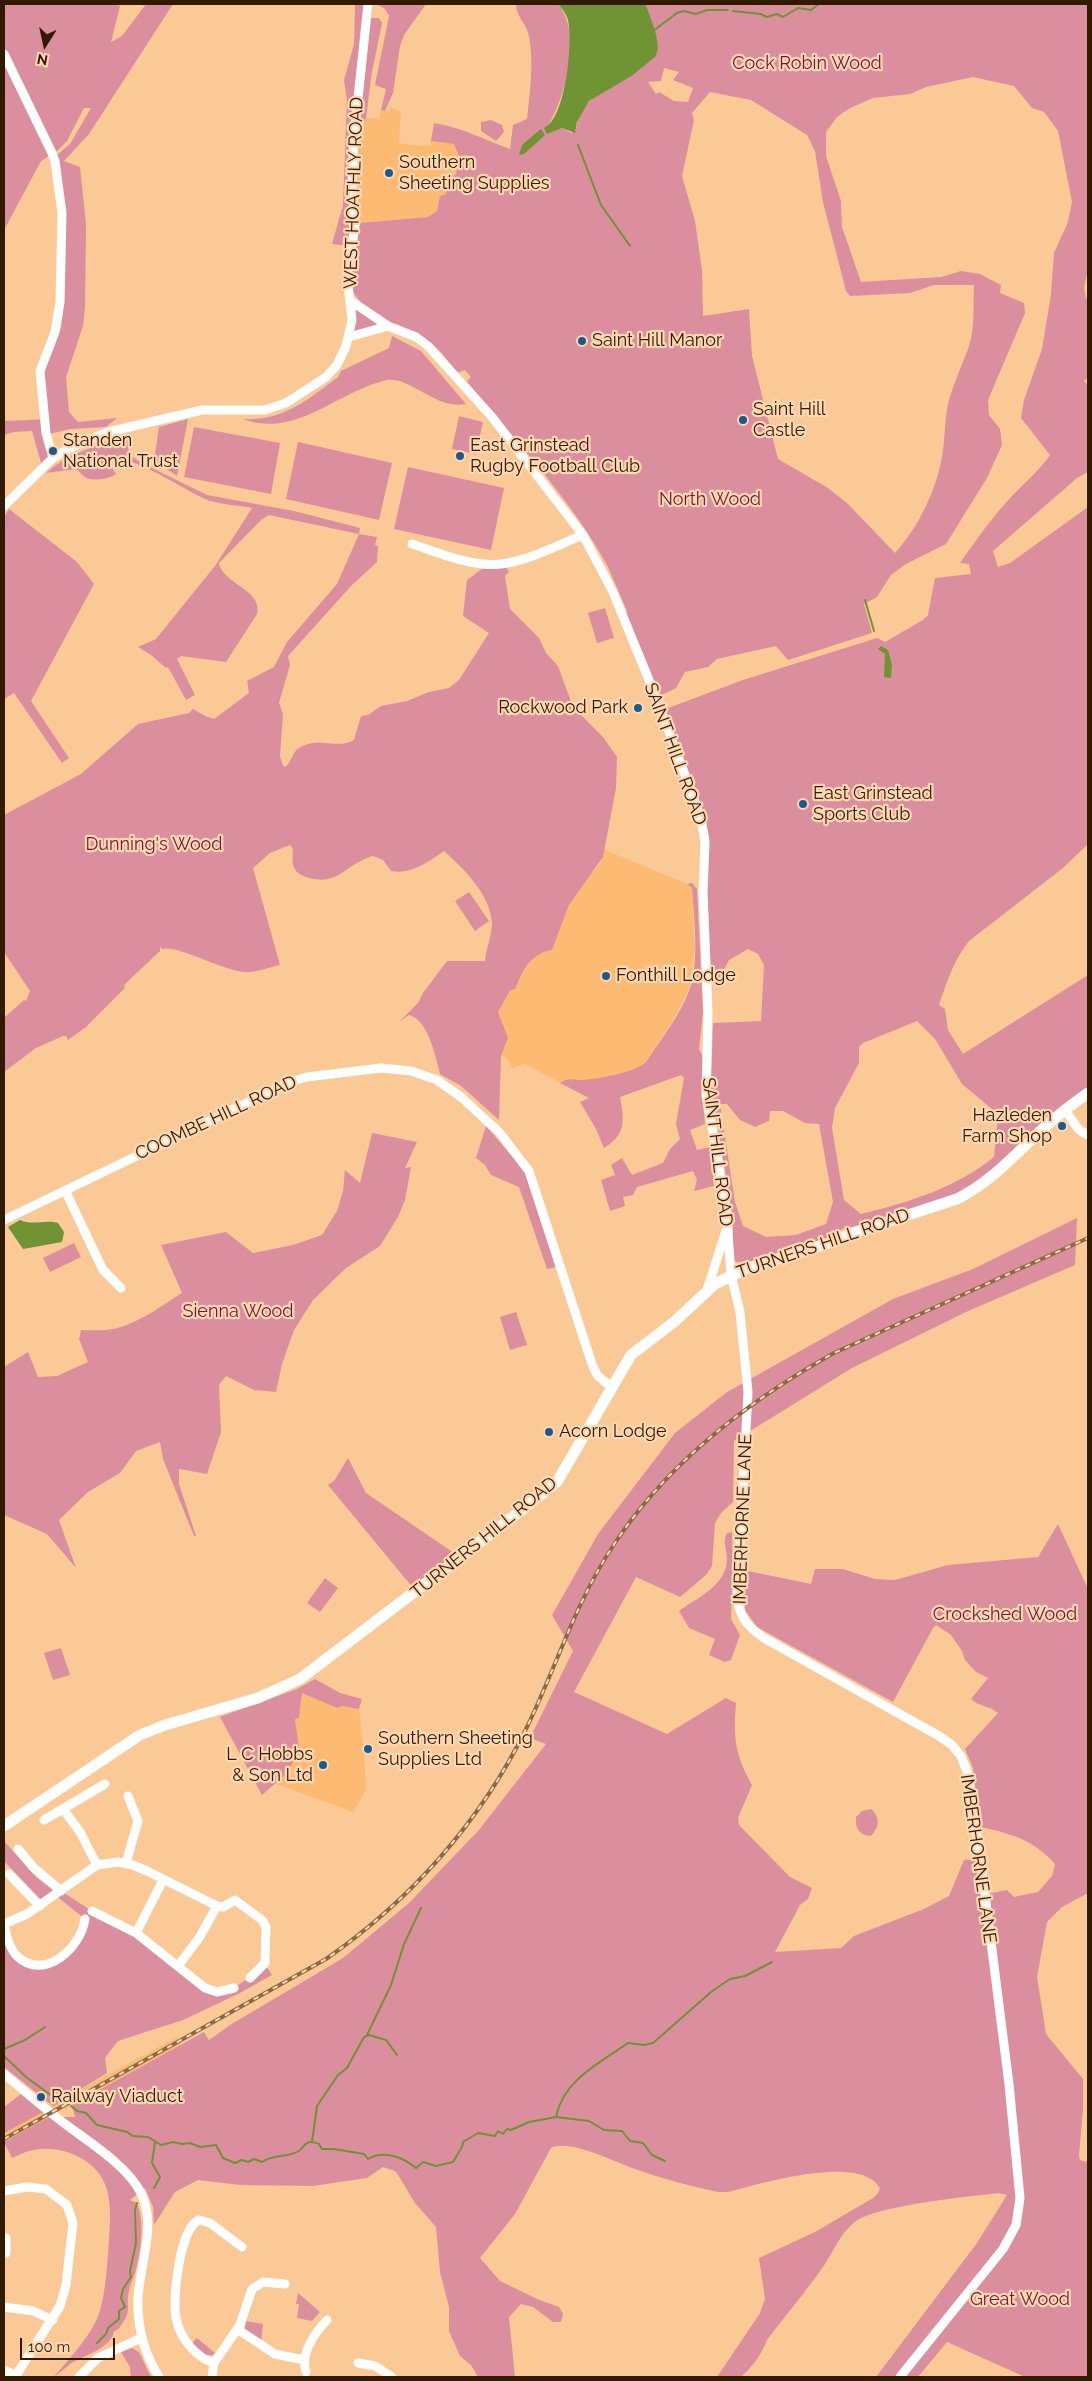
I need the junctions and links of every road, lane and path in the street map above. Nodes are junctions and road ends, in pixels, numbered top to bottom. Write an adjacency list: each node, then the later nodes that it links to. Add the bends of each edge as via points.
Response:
1 (368, 4): 3 (street, WEST HOATHLY ROAD, via 353,144 355,226 347,276)
2 (4, 54): 6 (street, via 52,152 62,213 60,302 55,332 40,371 46,432)
3 (351, 301): 4 (street, SAINT HILL ROAD); 5 (street, WEST HOATHLY ROAD, via 352,320)
4 (388, 326): 5 (street); 8 (street, SAINT HILL ROAD, via 416,337 428,346 492,417)
5 (348, 337): 6 (street, WEST HOATHLY ROAD, via 337,365 326,377 286,403 265,410 202,410 130,426 89,440)
6 (53, 458): 7 (street, WEST HOATHLY ROAD)
7 (4, 506)
8 (583, 535): 9 (street, via 522,559 495,565 472,563); 15 (street, SAINT HILL ROAD, via 613,592 701,818 705,842 703,892 708,1003 706,1095)
9 (412, 544)
10 (1088, 1092): 11 (main road, TURNERS HILL ROAD)
11 (1065, 1110): 12 (street, via 1079,1130); 16 (main road, TURNERS HILL ROAD, via 971,1192 950,1202)
12 (1088, 1135)
13 (65, 1190): 14 (street, COOMBE HILL ROAD); 17 (street, via 103,1270); 19 (street, COOMBE HILL ROAD, via 306,1077 381,1068 411,1071 437,1080 499,1132 529,1172 592,1364 597,1375)
14 (4, 1220)
15 (728, 1225): 16 (street, SAINT HILL ROAD); 18 (street)
16 (731, 1275): 18 (main road, TURNERS HILL ROAD); 59 (street, IMBERHORNE LANE, via 740,1312 748,1392 738,1599 740,1613 749,1628 764,1638 952,1745 965,1765 970,1785 1009,2084 1020,2198 1016,2225 1003,2249)
17 (121, 1288)
18 (707, 1291): 19 (main road, TURNERS HILL ROAD, via 631,1355)
19 (611, 1387): 24 (main road, TURNERS HILL ROAD, via 557,1482 331,1657 300,1679 258,1698 140,1735)
20 (104, 1784): 22 (street)
21 (128, 1796): 26 (street, via 138,1821)
22 (64, 1809): 23 (street); 27 (street)
23 (44, 1820)
24 (4, 1826)
25 (18, 1849): 30 (street, via 33,1867)
26 (126, 1862): 27 (street); 29 (street)
27 (97, 1865): 30 (street)
28 (9, 1874): 31 (street)
29 (163, 1880): 32 (street); 36 (street)
30 (61, 1890): 31 (street)
31 (40, 1906): 34 (street)
32 (217, 1906): 37 (street); 38 (street, via 224,1907 235,1900 262,1920 266,1927 264,1963)
33 (92, 1911): 36 (street)
34 (4, 1924): 35 (street, via 16,1956 26,1962 40,1964 49,1964 62,1957)
35 (87, 1924)
36 (136, 1932): 37 (street)
37 (178, 1966): 39 (street, via 205,1988 216,1992)
38 (250, 1978)
39 (234, 1988)
40 (4, 2074): 48 (street, via 113,2162 141,2193 148,2225 138,2297)
41 (4, 2191): 45 (street, via 27,2187 46,2189 62,2199 72,2214 73,2234 66,2285)
42 (242, 2248): 51 (street, via 231,2244 210,2223 199,2220 190,2229 182,2251 175,2304 178,2326 192,2349)
43 (285, 2284): 47 (street, via 257,2284)
44 (4, 2307): 45 (street, via 33,2312)
45 (53, 2320): 54 (street)
46 (326, 2320): 49 (street, via 311,2339)
47 (237, 2329): 49 (street, via 275,2354); 51 (street)
48 (142, 2338): 55 (street, via 98,2358); 56 (street, via 147,2356)
49 (304, 2360): 53 (street)
50 (358, 2363): 58 (street, via 369,2361)
51 (214, 2364): 57 (street)
52 (4, 2370): 54 (street)
53 (306, 2372)
54 (15, 2376)
55 (79, 2377)
56 (159, 2377)
57 (212, 2377)
58 (392, 2377)
59 (900, 2377)

